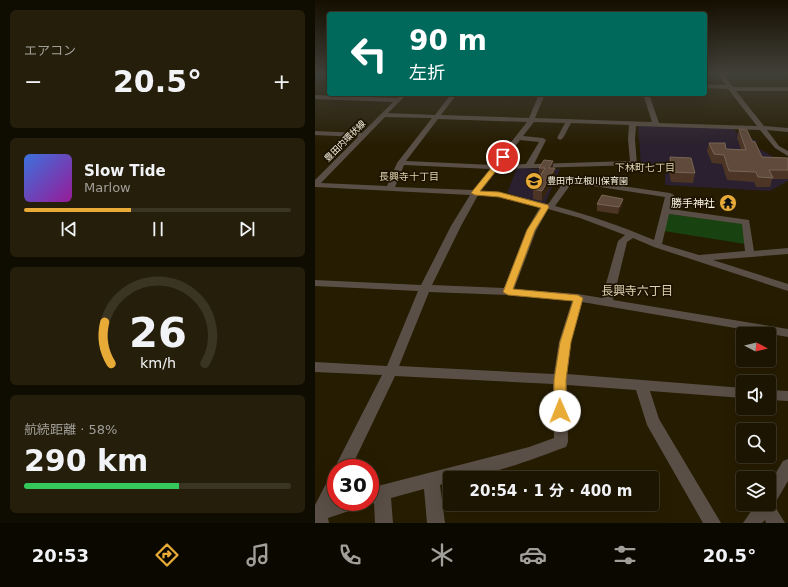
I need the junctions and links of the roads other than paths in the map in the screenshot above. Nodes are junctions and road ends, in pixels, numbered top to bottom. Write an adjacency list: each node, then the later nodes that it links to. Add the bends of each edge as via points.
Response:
1 (326, 97): 7 (street)
2 (401, 97): 7 (street, 豊田内環状線)
3 (451, 97): 9 (street)
4 (541, 97): 10 (street)
5 (647, 97): 13 (street)
6 (738, 97): 14 (street)
7 (398, 100): 8 (street, 豊田内環状線)
8 (384, 115): 9 (street); 17 (street, 豊田内環状線)
9 (436, 116): 10 (street); 21 (street)
10 (532, 120): 11 (street); 18 (street)
11 (569, 121): 12 (street); 19 (street)
12 (633, 124): 13 (street); 23 (street, via 630,141 634,163)
13 (656, 124): 14 (street)
14 (762, 128): 15 (street); 20 (street, via 777,147)
15 (788, 130)
16 (315, 133): 17 (street)
17 (364, 135): 25 (street, 豊田内環状線)
18 (519, 138): 22 (street); 23 (street, via 543,140)
19 (560, 138)
20 (788, 154)
21 (401, 163): 22 (street); 26 (street)
22 (495, 166): 23 (street); 28 (street)
23 (528, 167)
24 (633, 180): 27 (street)
25 (315, 184): 26 (street)
26 (390, 189): 28 (street)
27 (629, 189): 29 (street, via 567,182 552,205); 30 (street, via 670,195)
28 (475, 193): 29 (street, via 499,194); 37 (street)
29 (545, 207): 31 (street, via 620,228); 39 (street, via 531,230)
30 (666, 211): 32 (street); 34 (street, via 746,222)
31 (631, 235): 32 (street); 41 (street, via 623,241)
32 (657, 245): 35 (street)
33 (788, 251): 34 (street)
34 (750, 254): 35 (street)
35 (696, 258): 38 (street)
36 (315, 283): 37 (street)
37 (425, 288): 39 (street); 44 (street)
38 (788, 288)
39 (508, 292): 40 (street)
40 (578, 298): 41 (street); 45 (street, via 565,342)
41 (607, 302): 42 (street)
42 (788, 333)
43 (315, 367): 44 (street)
44 (391, 372): 45 (street); 50 (street)
45 (560, 380): 46 (street); 52 (street, via 561,442 529,454)
46 (642, 386): 47 (street); 63 (street, via 652,421)
47 (736, 393)
48 (776, 395): 49 (street)
49 (788, 396)
50 (348, 459)
51 (788, 466): 53 (street)
52 (431, 479): 54 (street); 62 (street)
53 (776, 487)
54 (379, 493)
55 (327, 500): 60 (street)
56 (379, 505): 61 (street)
57 (332, 511): 60 (street)
58 (761, 511): 64 (street)
59 (771, 511): 65 (street)
60 (319, 517)
61 (384, 523)
62 (437, 523)
63 (712, 523)
64 (752, 523)
65 (776, 523)

